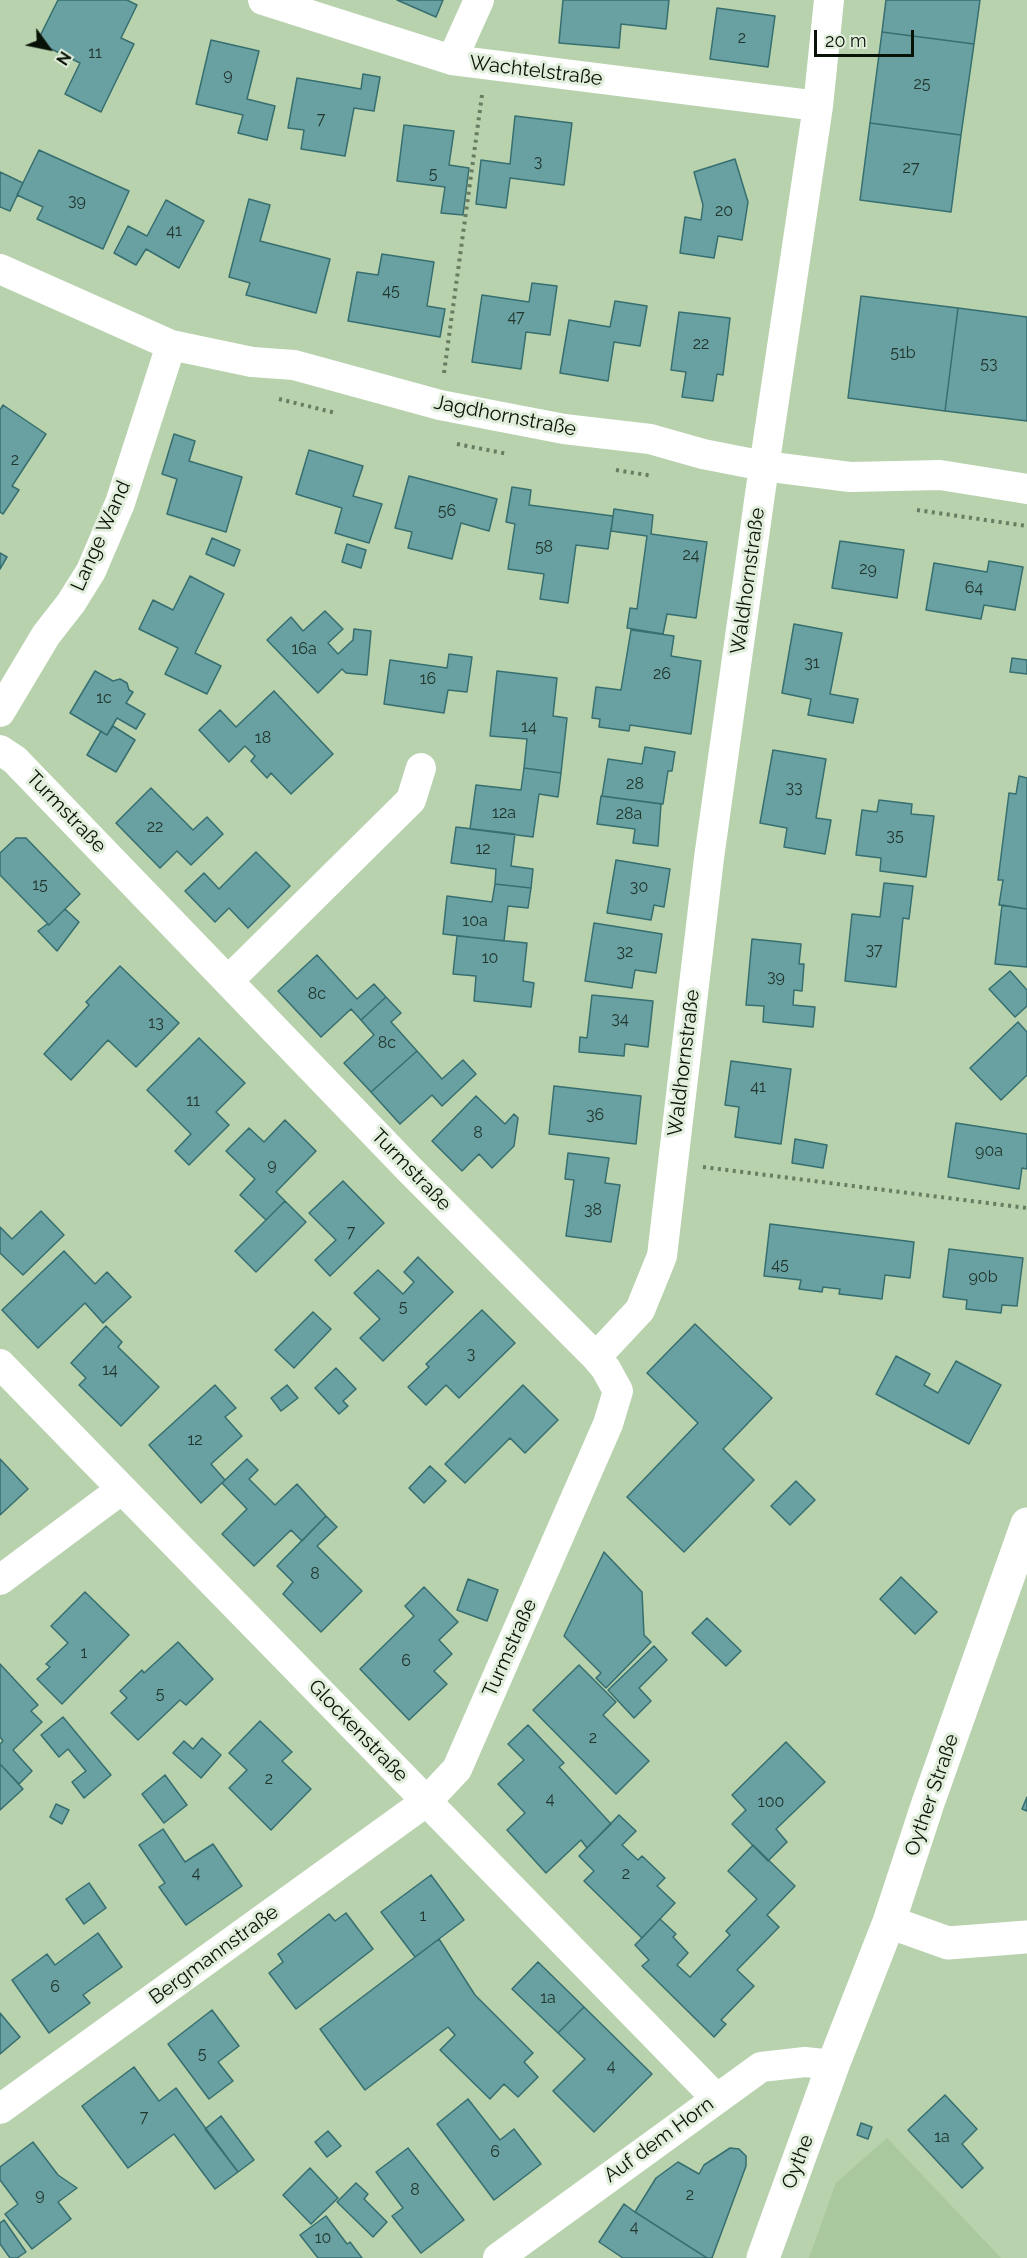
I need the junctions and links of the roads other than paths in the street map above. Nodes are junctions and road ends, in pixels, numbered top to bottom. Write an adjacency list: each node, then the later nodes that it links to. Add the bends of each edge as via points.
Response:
1 (263, 0): 4 (street, Wachtelstraße)
2 (479, 0): 4 (street)
3 (829, 0): 5 (street, Waldhornstraße)
4 (452, 60): 5 (street, Wachtelstraße)
5 (818, 106): 8 (street, Waldhornstraße)
6 (0, 269): 7 (street, Jagdhornstraße)
7 (171, 345): 8 (street, Jagdhornstraße, via 252,362 294,366 440,405 564,429 650,439); 10 (street, Lange Wand, via 120,503 91,571)
8 (764, 466): 9 (street, Jagdhornstraße, via 850,477 940,475); 14 (street, Waldhornstraße, via 709,858 662,1256 640,1310)
9 (1027, 489)
10 (5, 693)
11 (0, 750): 13 (street, Turmstraße, via 15,760)
12 (421, 768): 13 (street, via 411,800)
13 (229, 980): 14 (street, Turmstraße)
14 (596, 1357): 19 (street, Turmstraße, via 618,1391 608,1424 457,1769)
15 (0, 1364): 16 (street, Glockenstraße)
16 (122, 1489): 18 (street); 19 (street, Glockenstraße)
17 (1027, 1524): 20 (main road, Oyther Straße)
18 (0, 1580)
19 (427, 1801): 23 (street, Glockenstraße); 24 (street, Bergmannstraße)
20 (889, 1922): 21 (main road, via 948,1944); 22 (main road, Oyther Straße)
21 (1027, 1937)
22 (833, 2066): 23 (street, Auf dem Horn, via 805,2062 761,2067); 26 (main road, Oythe)
23 (716, 2098): 25 (street, Auf dem Horn)
24 (0, 2109)
25 (498, 2258)
26 (763, 2258)

